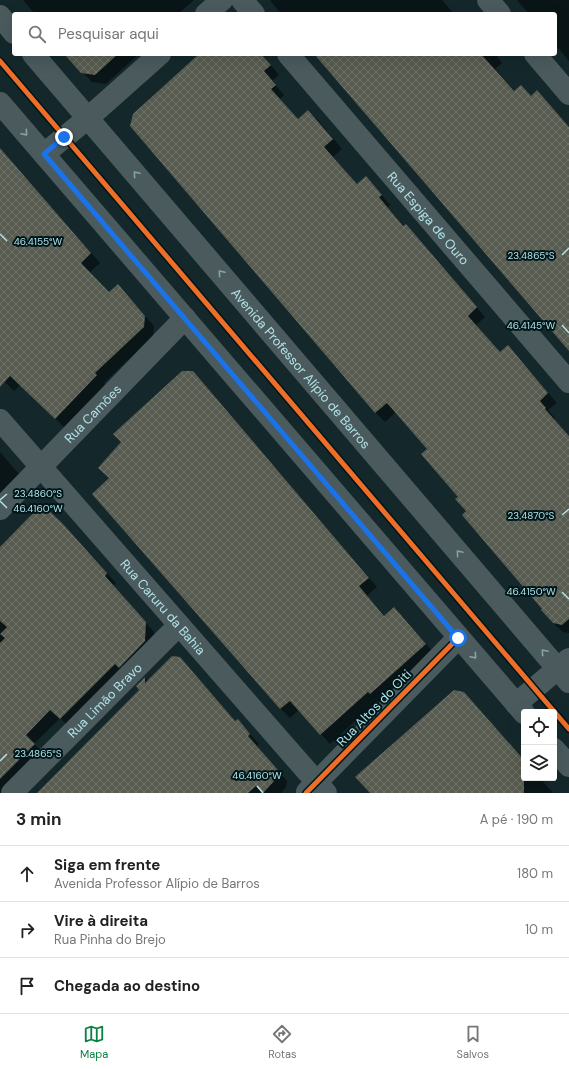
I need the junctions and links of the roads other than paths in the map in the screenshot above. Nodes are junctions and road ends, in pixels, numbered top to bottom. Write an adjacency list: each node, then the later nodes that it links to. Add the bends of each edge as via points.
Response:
1 (222, 0): 4 (street)
2 (242, 0): 5 (street)
3 (488, 0): 6 (street)
4 (208, 12)
5 (252, 12)
6 (498, 12)
7 (0, 16): 8 (street)
8 (12, 30)
9 (35, 56): 15 (street, Avenida Professor Alípio de Barros)
10 (158, 56): 15 (street)
11 (290, 56): 18 (street, Rua Espiga de Ouro)
12 (537, 56): 13 (street)
13 (569, 94)
14 (0, 103): 16 (street, one-way to 16)
15 (88, 118): 16 (street); 24 (street, Avenida Professor Alípio de Barros, one-way to 15)
16 (44, 154): 17 (street)
17 (185, 318): 20 (street, Rua Camões); 23 (street)
18 (569, 382)
19 (0, 420): 20 (street, Rua Caruru da Bahia)
20 (42, 468): 21 (street, Rua Camões); 22 (street, Rua Caruru da Bahia)
21 (0, 509)
22 (179, 625): 28 (street, Rua Caruru da Bahia); 29 (street, Rua Limão Bravo)
23 (458, 638): 25 (street, one-way to 25); 28 (street, Rua Altos do Oiti)
24 (565, 670): 25 (street)
25 (520, 709)
26 (557, 752): 27 (street)
27 (569, 766)
28 (316, 790)
29 (12, 793)

